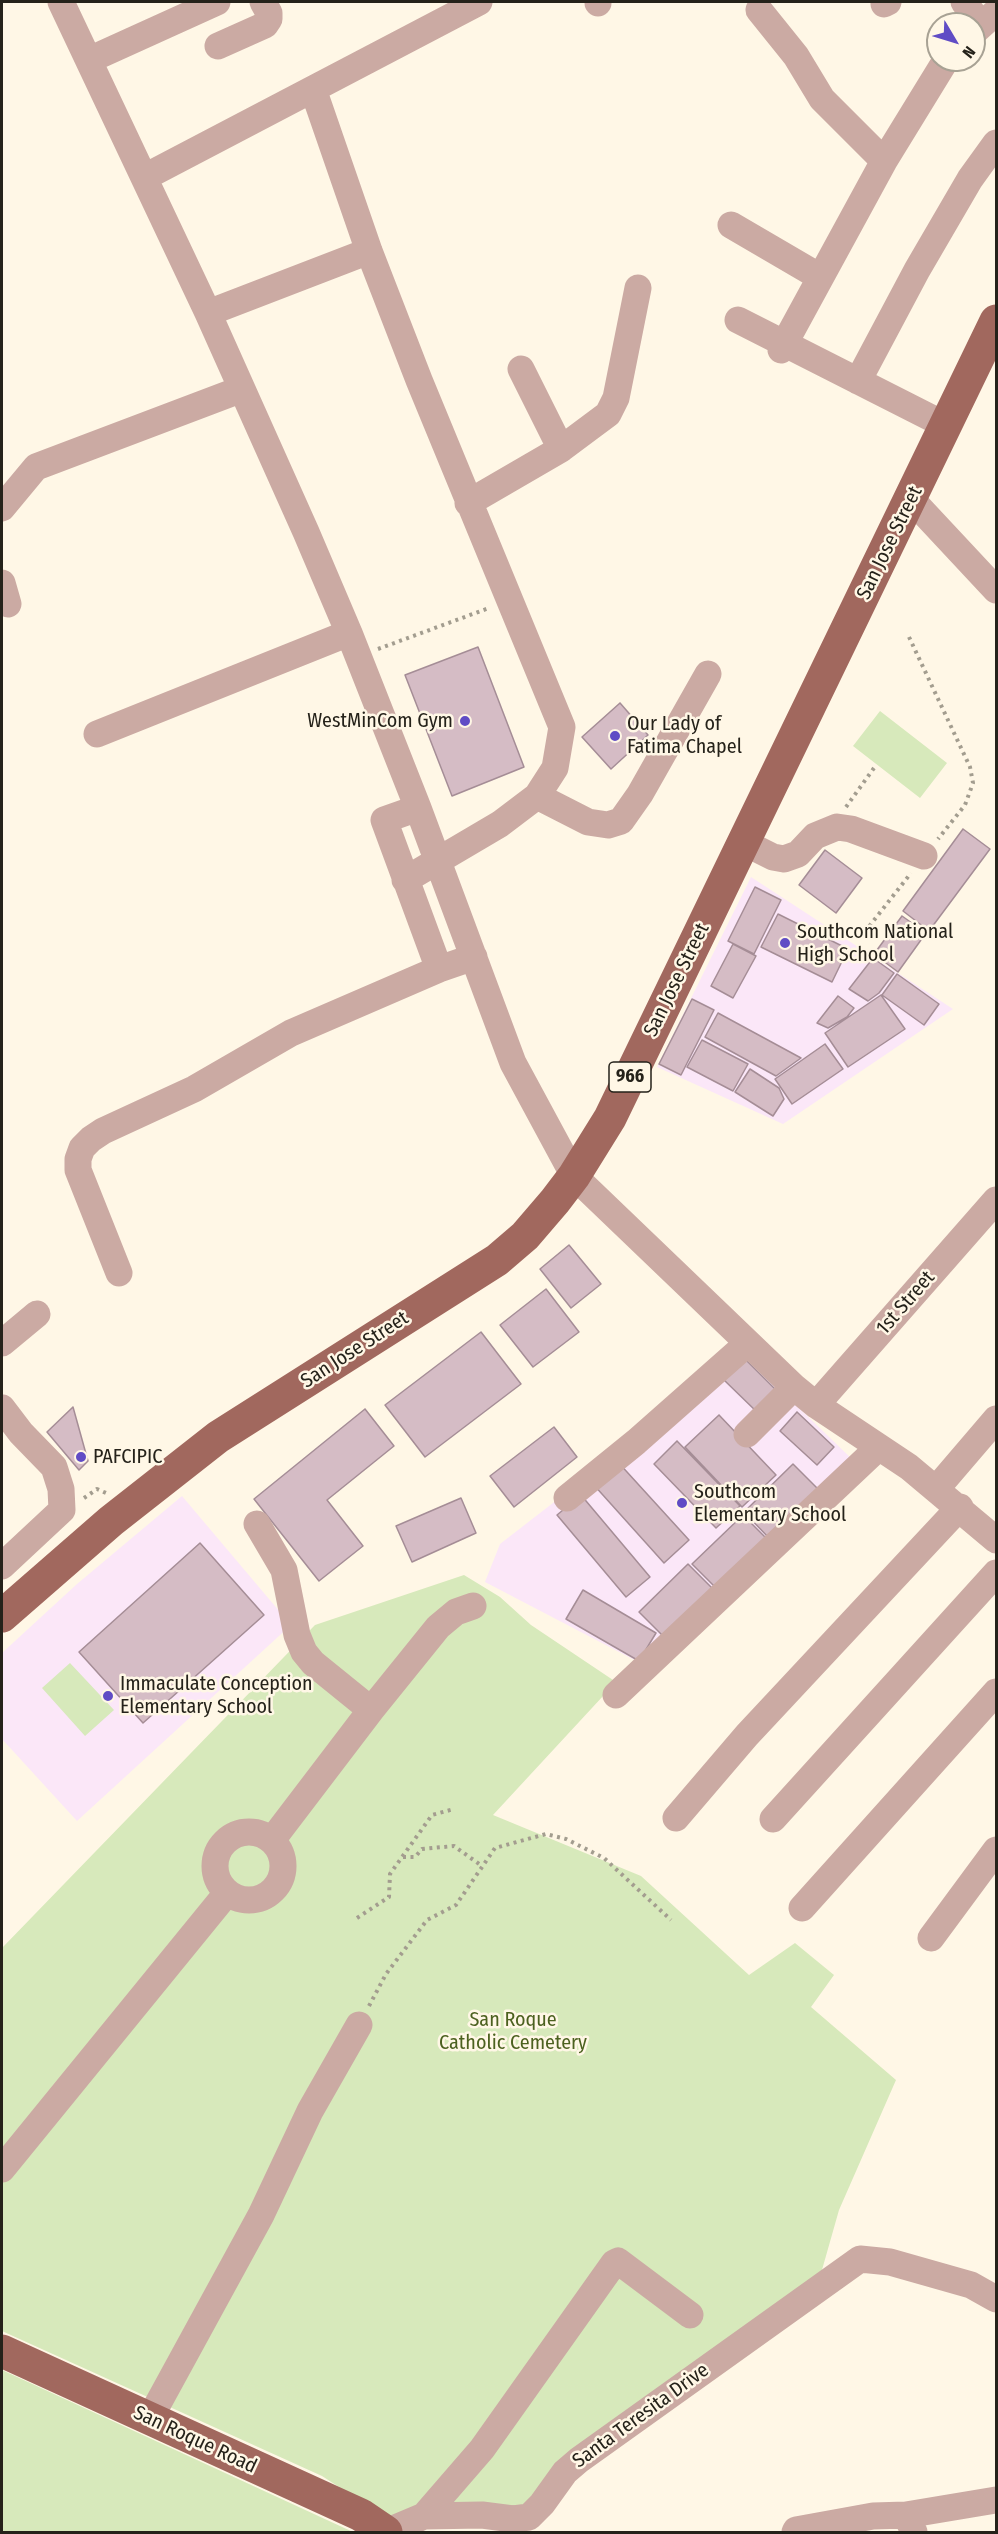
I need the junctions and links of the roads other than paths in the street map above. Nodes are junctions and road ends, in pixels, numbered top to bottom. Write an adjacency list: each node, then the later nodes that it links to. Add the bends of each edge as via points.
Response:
1 (61, 2): 7 (street)
2 (217, 2): 7 (street)
3 (263, 2): 6 (street, via 269,14 265,25)
4 (479, 2): 9 (street)
5 (759, 10): 11 (street, via 796,56 822,99)
6 (218, 46)
7 (89, 60): 12 (street)
8 (939, 72): 11 (street)
9 (314, 89): 12 (street); 14 (street)
10 (996, 143): 22 (street, via 970,179 917,270)
11 (884, 161): 15 (street)
12 (144, 177): 17 (street)
13 (731, 225): 15 (street)
14 (369, 251): 17 (street); 27 (street)
15 (820, 277): 20 (street)
16 (638, 288): 25 (street, via 616,399 608,414)
17 (208, 313): 23 (street)
18 (738, 320): 20 (street)
19 (996, 321): 24 (main road, San Jose Street / 966)
20 (783, 347): 22 (street)
21 (521, 369): 25 (street)
22 (858, 381): 24 (street)
23 (242, 389): 28 (street, via 36,467); 30 (street)
24 (945, 425): 26 (main road, San Jose Street / 966)
25 (561, 449): 27 (street)
26 (912, 500): 29 (street); 35 (main road, San Jose Street / 966)
27 (468, 503): 33 (street, via 562,727 555,768)
28 (2, 508)
29 (996, 590)
30 (354, 645): 32 (street); 34 (street)
31 (708, 674): 33 (street, via 621,821 608,825 588,822)
32 (97, 734)
33 (537, 796): 37 (street)
34 (418, 808): 37 (street); 38 (street, via 384,820)
35 (745, 843): 36 (street, via 773,858 784,859 798,854 815,836 837,827); 41 (main road, San Jose Street / 966, via 610,1118)
36 (924, 856)
37 (439, 861): 38 (street); 39 (street)
38 (405, 880): 40 (street)
39 (474, 957): 40 (street); 41 (street, via 513,1063)
40 (439, 969): 43 (street, via 291,1033 194,1089 103,1131 82,1148 78,1170)
41 (574, 1176): 46 (street); 61 (main road, San Jose Street / 966, via 525,1236 497,1260 218,1437 111,1521)
42 (996, 1200): 48 (street, 1st Street)
43 (119, 1273)
44 (38, 1314): 45 (street)
45 (2, 1343)
46 (748, 1343): 47 (street); 54 (street)
47 (794, 1387): 48 (street); 51 (street)
48 (816, 1405): 52 (street)
49 (2, 1408): 58 (street, via 54,1467 61,1488 62,1510)
50 (996, 1419): 53 (street)
51 (747, 1434)
52 (879, 1447): 53 (street); 63 (street)
53 (937, 1488): 55 (street)
54 (567, 1498)
55 (960, 1507): 57 (street); 65 (street)
56 (257, 1524): 64 (street, via 284,1570 304,1652)
57 (996, 1540)
58 (2, 1566)
59 (996, 1573): 66 (street)
60 (473, 1606): 64 (street, via 456,1612 438,1627)
61 (2, 1616)
62 (996, 1692): 70 (street)
63 (616, 1695)
64 (370, 1710): 67 (street)
65 (675, 1818)
66 (773, 1819)
67 (272, 1840): 69 (street, via 281,1853 284,1868 279,1882 256,1900); 69 (street, via 259,1833 243,1832 229,1838 219,1850 215,1865 218,1880)
68 (996, 1850): 71 (street)
69 (227, 1893): 73 (street)
70 (802, 1908)
71 (931, 1938)
72 (359, 2025): 77 (street)
73 (2, 2169)
74 (996, 2299): 79 (street, Santa Teresita Drive, via 971,2285 890,2262 864,2259 579,2460 529,2517)
75 (690, 2315): 79 (street, via 618,2261 614,2263 482,2449)
76 (2, 2351): 77 (main road, San Roque Road)
77 (149, 2420): 81 (main road, San Roque Road, via 361,2515)
78 (996, 2500): 80 (street)
79 (424, 2516): 81 (street, Santa Teresita Drive)
80 (910, 2524): 82 (street, via 873,2516)
81 (386, 2532)
82 (795, 2532)

